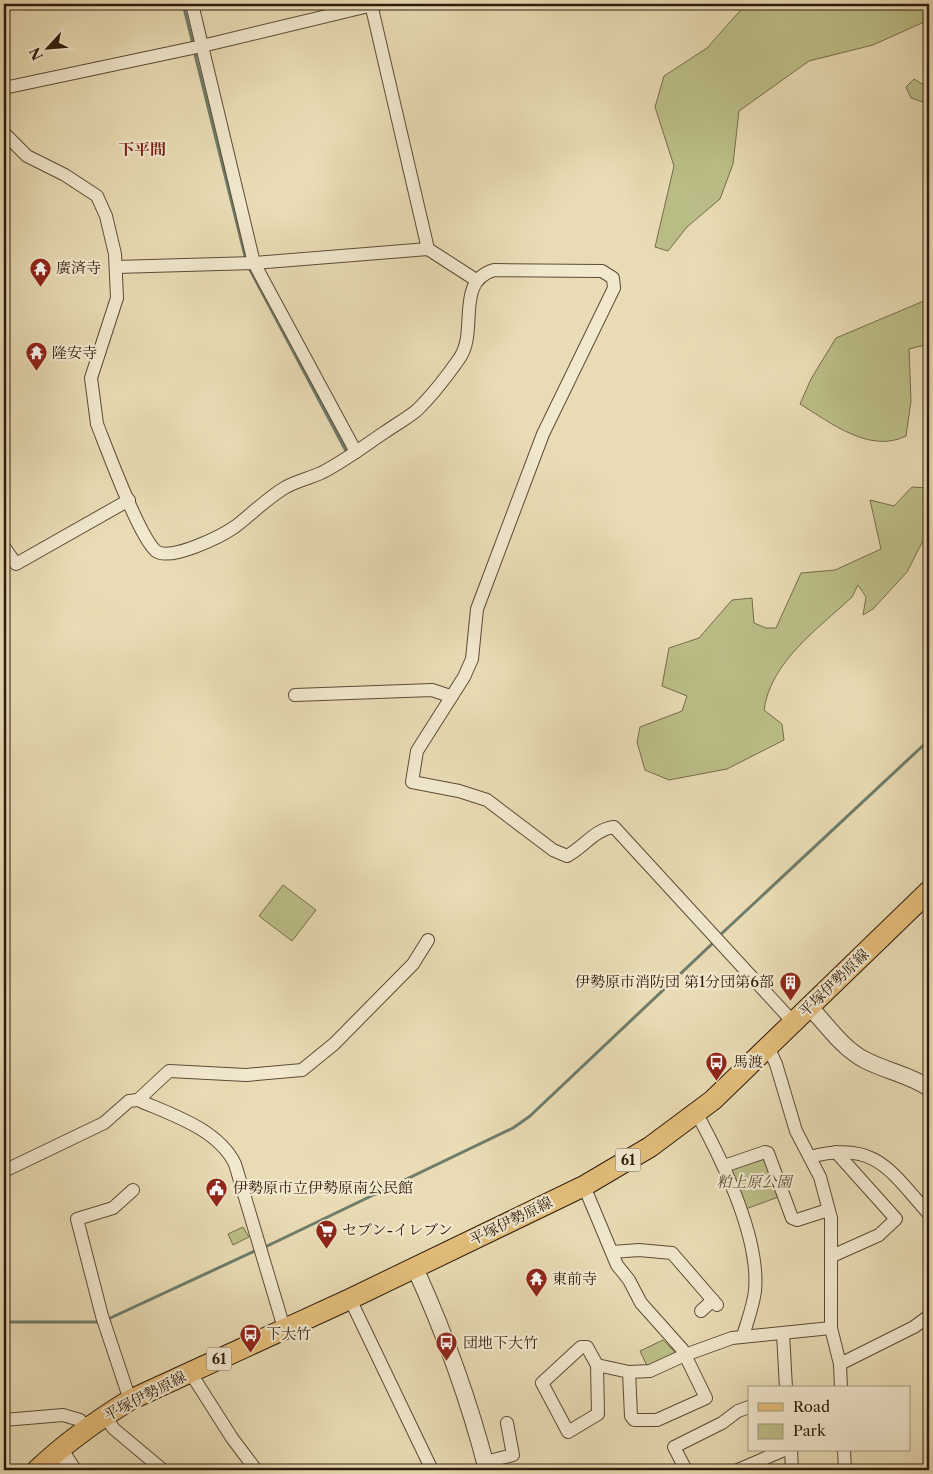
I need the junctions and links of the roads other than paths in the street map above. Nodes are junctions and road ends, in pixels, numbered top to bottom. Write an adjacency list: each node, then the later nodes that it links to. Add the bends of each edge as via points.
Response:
1 (192, 4): 3 (street)
2 (373, 5): 3 (street); 6 (street)
3 (202, 46): 4 (street); 7 (street)
4 (4, 88)
5 (4, 133): 8 (street, via 27,156 65,175 96,196 106,216)
6 (428, 249): 7 (street); 9 (street)
7 (254, 263): 8 (street); 10 (street)
8 (116, 267): 11 (street, via 117,298 95,362 91,392 97,424)
9 (476, 280): 10 (street, via 470,296 469,323 461,356 415,411); 14 (street, via 494,270 602,271 613,278 614,288 543,434 476,609 472,659)
10 (356, 452): 11 (street, via 322,473 288,486 215,538 178,553 156,551)
11 (129, 500): 12 (street, via 16,564)
12 (4, 547)
13 (295, 695): 14 (street, via 432,690)
14 (450, 696): 18 (street, via 417,751 412,782 487,800 553,850 567,856 603,828 614,827)
15 (929, 891): 17 (main road, 平塚伊勢原線 / 61)
16 (428, 940): 21 (street, via 413,964 334,1044 302,1070 246,1075 168,1071)
17 (809, 1006): 18 (main road, 平塚伊勢原線 / 61); 20 (street, via 863,1059)
18 (794, 1022): 19 (main road, 平塚伊勢原線 / 61)
19 (768, 1047): 22 (main road, 平塚伊勢原線 / 61); 24 (street, via 796,1131)
20 (929, 1088)
21 (138, 1100): 26 (street, via 128,1101 104,1123); 37 (street, via 188,1122 228,1151 249,1205)
22 (697, 1114): 25 (street); 27 (main road, 平塚伊勢原線 / 61, via 650,1147)
23 (836, 1152): 24 (street); 30 (street, via 859,1152 877,1159); 32 (street, via 896,1219 879,1235)
24 (810, 1157): 29 (street, via 820,1178)
25 (724, 1166): 29 (street, via 768,1153 792,1218 798,1220); 40 (street, via 753,1257 755,1291)
26 (4, 1171)
27 (584, 1186): 31 (street); 33 (main road, 平塚伊勢原線 / 61)
28 (132, 1190): 48 (street, via 113,1208 77,1219 102,1316)
29 (828, 1210): 32 (street)
30 (929, 1214)
31 (612, 1252): 35 (street, via 672,1253 715,1303); 41 (street, via 642,1302)
32 (832, 1256): 38 (street)
33 (415, 1268): 34 (main road, 平塚伊勢原線 / 61); 58 (street, via 450,1350)
34 (350, 1300): 37 (main road, 平塚伊勢原線 / 61); 63 (street)
35 (701, 1311)
36 (929, 1316): 42 (street, via 914,1327)
37 (284, 1328): 44 (main road, 平塚伊勢原線 / 61)
38 (831, 1328): 39 (street); 42 (street)
39 (783, 1333): 40 (street); 46 (street)
40 (743, 1336): 41 (street)
41 (685, 1355): 45 (street, via 650,1371); 45 (street, via 706,1398 658,1420 634,1420 631,1416)
42 (840, 1364): 47 (street)
43 (597, 1365): 43 (street, via 587,1347 581,1347 542,1383 568,1432 598,1414); 45 (street)
44 (190, 1372): 48 (main road, 平塚伊勢原線 / 61); 62 (street, via 226,1430)
45 (629, 1372)
46 (786, 1386)
47 (841, 1386)
48 (130, 1400): 50 (main road, 平塚伊勢原線 / 61)
49 (748, 1407): 64 (street, via 674,1447)
50 (104, 1416): 53 (main road, 平塚伊勢原線 / 61); 61 (street, via 114,1429)
51 (4, 1420): 53 (street, via 63,1415 80,1420)
52 (507, 1423): 58 (street, via 517,1454)
53 (86, 1429): 54 (main road, 平塚伊勢原線 / 61)
54 (58, 1449): 59 (main road, 平塚伊勢原線 / 61); 60 (street)
55 (779, 1452): 65 (street)
56 (791, 1452): 66 (street)
57 (844, 1452): 67 (street)
58 (486, 1466)
59 (37, 1470)
60 (73, 1470)
61 (163, 1470)
62 (256, 1470)
63 (432, 1470)
64 (686, 1470)
65 (738, 1470)
66 (792, 1470)
67 (845, 1470)

